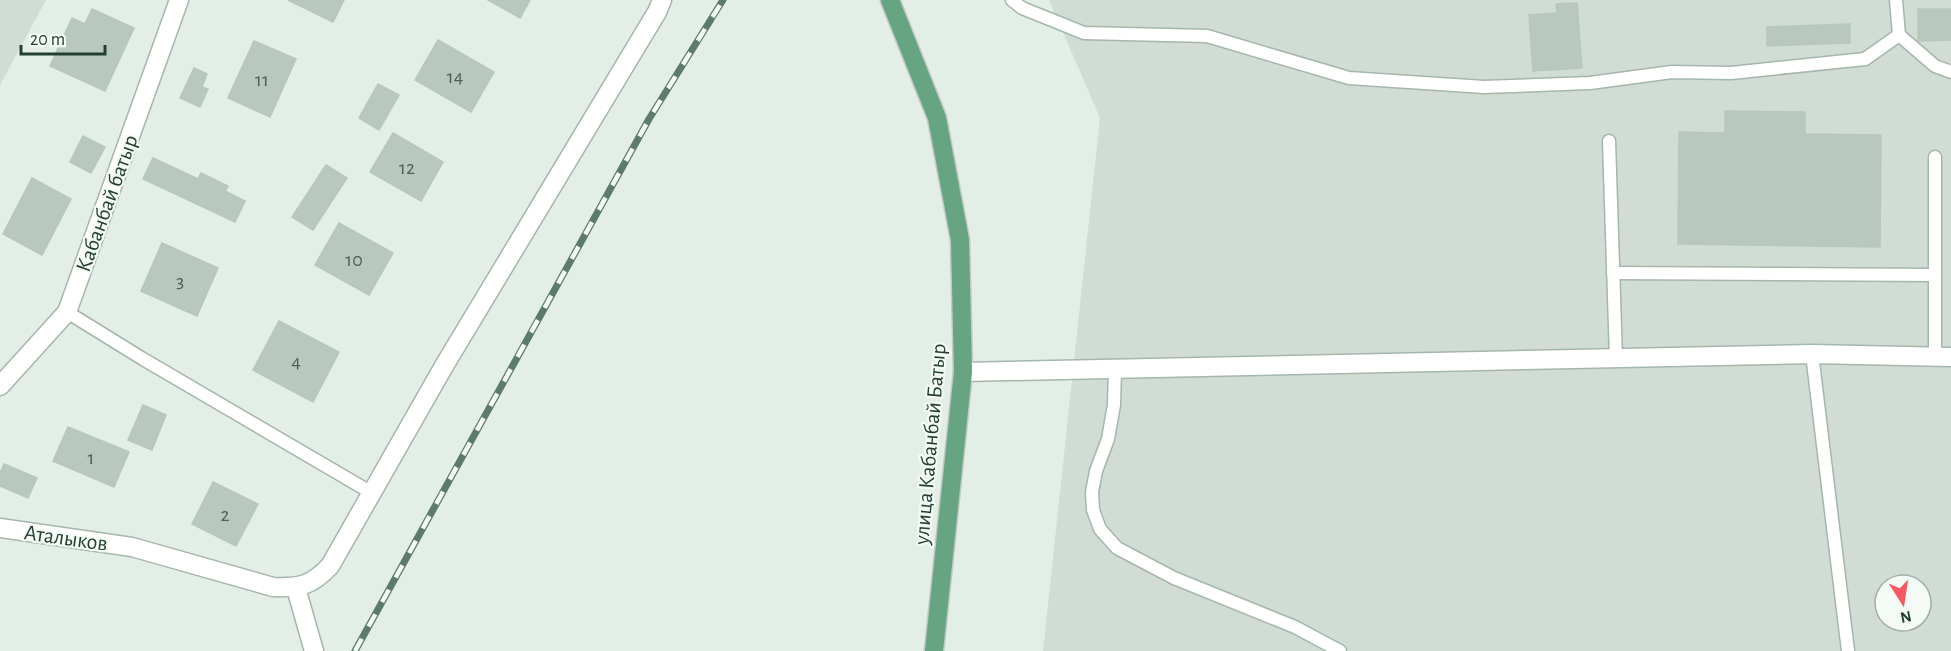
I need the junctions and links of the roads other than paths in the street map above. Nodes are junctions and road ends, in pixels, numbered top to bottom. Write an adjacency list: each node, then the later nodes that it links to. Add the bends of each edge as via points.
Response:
1 (179, 0): 12 (street, Кабанбай батыр)
2 (662, 0): 19 (street)
3 (890, 0): 17 (main road, улица Кабанбай Батыр, via 937,118 960,240)
4 (1011, 0): 6 (lane, via 1084,33 1207,36 1349,78 1484,87 1590,83 1672,72 1731,73 1865,59)
5 (1896, 0): 6 (lane)
6 (1899, 35): 7 (lane, via 1935,66)
7 (1951, 72)
8 (1609, 141): 10 (lane)
9 (1935, 157): 11 (lane)
10 (1613, 273): 11 (lane); 15 (lane)
11 (1935, 275): 14 (lane)
12 (67, 312): 18 (street, Кабанбай батыр); 19 (lane)
13 (1812, 354): 14 (street); 15 (street); 25 (lane)
14 (1943, 357)
15 (1616, 358): 16 (street)
16 (1115, 369): 17 (street); 24 (lane, via 1108,439 1092,492 1100,529 1117,548 1174,578 1295,627)
17 (963, 372): 23 (main road, улица Кабанбай Батыр)
18 (0, 386)
19 (372, 493): 21 (street, via 330,566 317,580)
20 (0, 528): 21 (street, Аталыков, via 132,547 273,587)
21 (296, 588): 22 (street)
22 (314, 651)
23 (934, 651)
24 (1340, 651)
25 (1848, 651)

